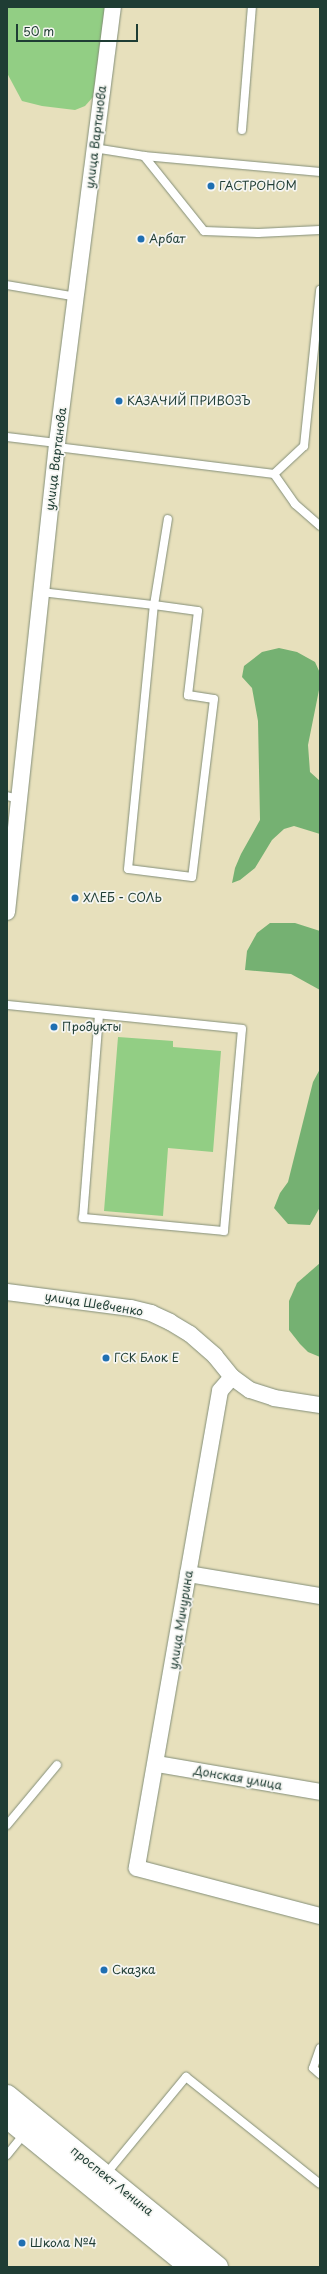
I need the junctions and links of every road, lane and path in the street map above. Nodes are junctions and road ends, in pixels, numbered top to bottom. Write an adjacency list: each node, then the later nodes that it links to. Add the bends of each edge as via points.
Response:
1 (113, 7): 4 (street, улица Вартанова)
2 (252, 7): 3 (lane)
3 (242, 130)
4 (94, 148): 5 (lane); 10 (street, улица Вартанова)
5 (144, 156): 6 (lane); 7 (lane, via 204,231 258,233)
6 (320, 172)
7 (320, 230)
8 (7, 285): 10 (lane)
9 (320, 290): 13 (lane, via 304,446)
10 (77, 297): 12 (street, улица Вартанова)
11 (7, 437): 12 (lane)
12 (57, 445): 13 (lane); 16 (street, улица Вартанова)
13 (274, 474): 15 (lane, via 296,504)
14 (168, 519): 17 (lane)
15 (320, 526)
16 (41, 592): 17 (lane); 18 (street, улица Вартанова)
17 (154, 605): 17 (lane, via 198,611 188,696 214,699 192,877 128,869)
18 (13, 797): 19 (street, улица Вартанова)
19 (7, 912)
20 (7, 1005): 21 (lane)
21 (99, 1015): 21 (lane, via 83,1218 224,1232 242,1029)
22 (7, 1292): 23 (street, улица Шевченко, via 131,1308 151,1313 190,1334 214,1356)
23 (232, 1378): 24 (street, улица Шевченко, via 250,1390 274,1398); 25 (street, улица Мичурина, via 220,1391)
24 (320, 1405)
25 (188, 1574): 26 (street); 27 (street, улица Мичурина)
26 (320, 1596)
27 (157, 1764): 29 (street, Донская улица); 31 (street, улица Мичурина, via 137,1868)
28 (57, 1765): 30 (lane)
29 (320, 1792)
30 (7, 1825)
31 (320, 1916)
32 (320, 2048): 33 (lane, via 313,2068)
33 (320, 2074)
34 (7, 2096): 38 (main road, проспект Ленина)
35 (7, 2117): 36 (main road, проспект Ленина)
36 (26, 2132): 37 (lane); 40 (main road, проспект Ленина)
37 (7, 2155)
38 (104, 2175): 39 (lane, via 186,2077); 41 (main road, проспект Ленина)
39 (320, 2184)
40 (191, 2267)
41 (217, 2267)

